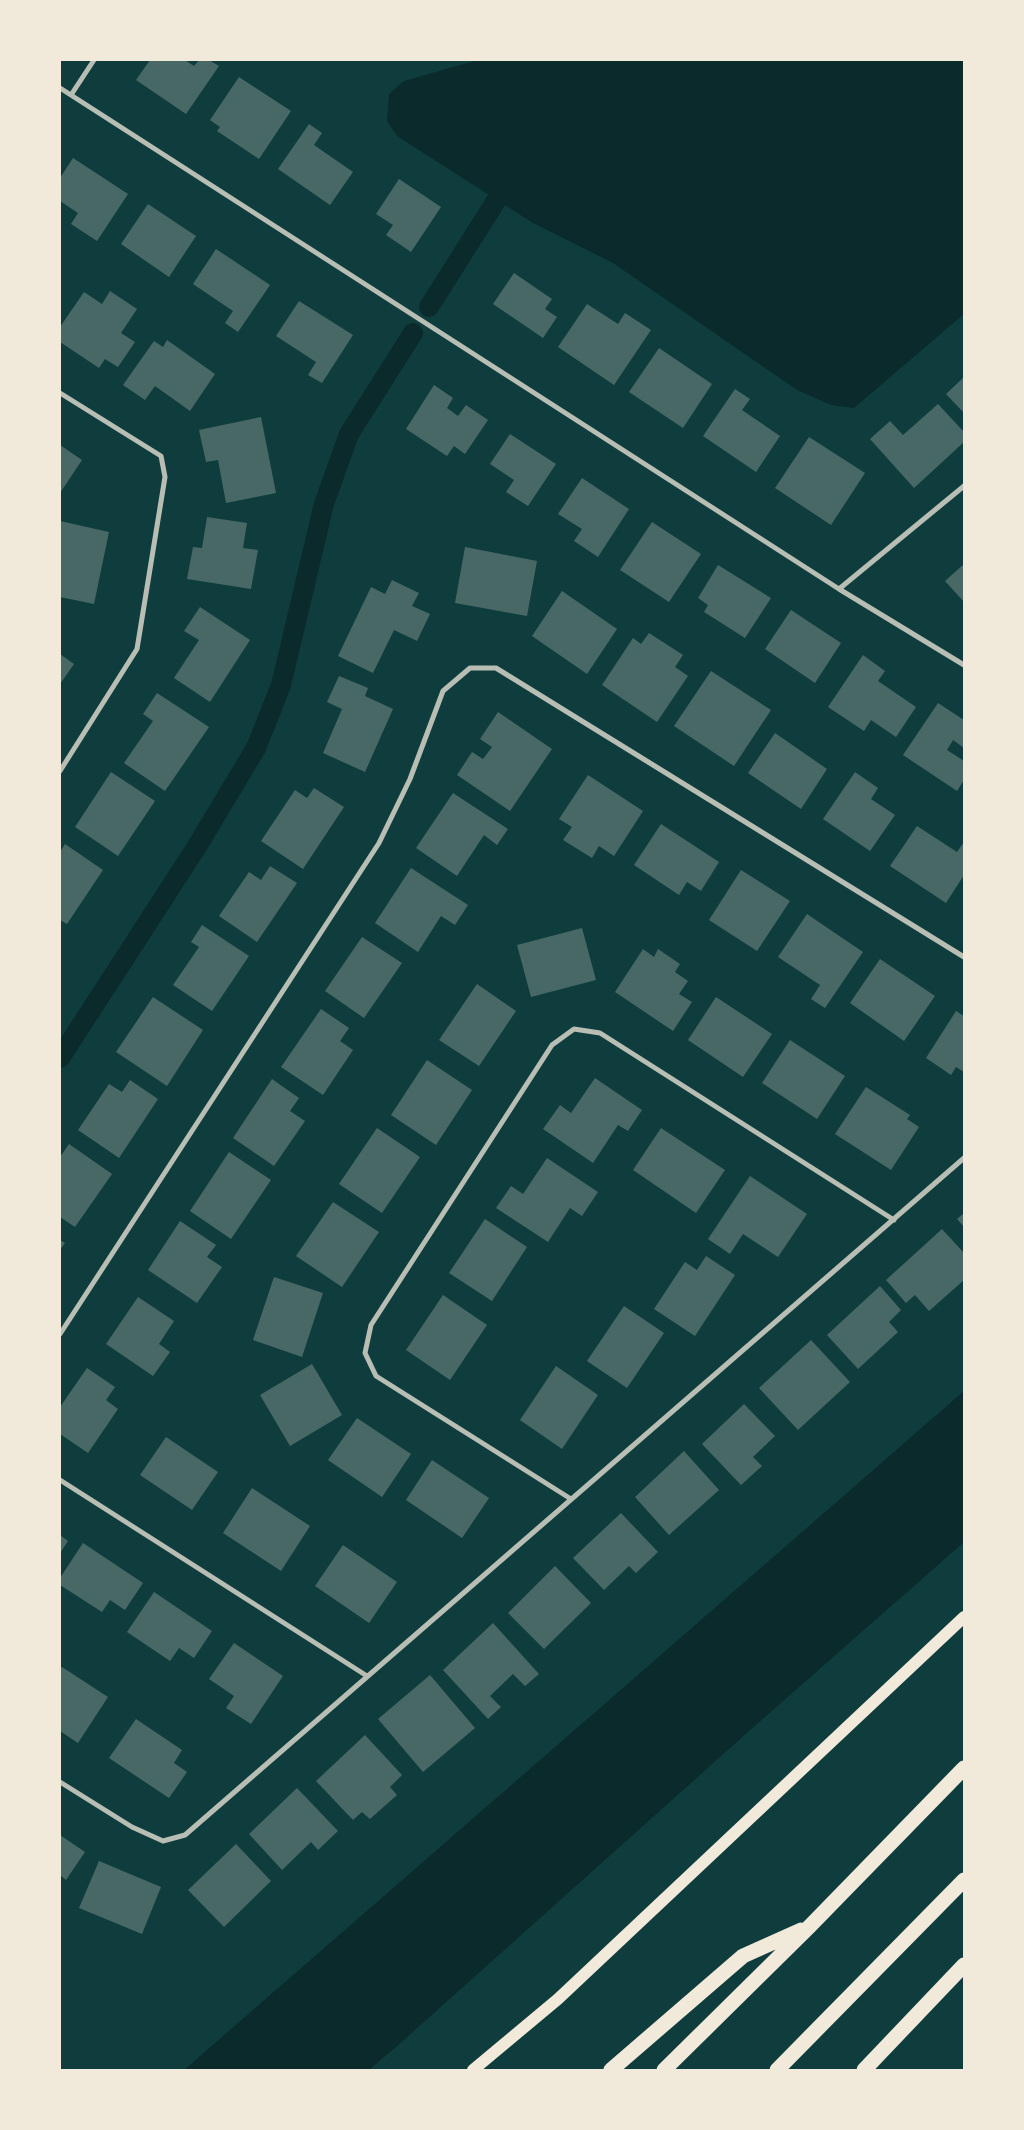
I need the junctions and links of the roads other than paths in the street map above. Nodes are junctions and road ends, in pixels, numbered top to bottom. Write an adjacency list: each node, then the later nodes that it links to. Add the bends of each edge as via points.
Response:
1 (94, 60): 3 (street)
2 (60, 88): 3 (street)
3 (72, 95): 6 (street)
4 (60, 393): 8 (street, via 161,456 165,477 137,649)
5 (964, 486): 6 (street)
6 (840, 589): 7 (street)
7 (964, 665)
8 (60, 771)
9 (964, 957): 12 (street, via 496,668 470,668 443,691 410,779 379,843)
10 (964, 1158): 11 (street)
11 (894, 1220): 14 (street); 14 (street, via 600,1033 574,1028 552,1045 371,1325 365,1353 376,1376)
12 (60, 1334)
13 (60, 1480): 16 (street)
14 (571, 1499): 16 (street)
15 (964, 1617): 22 (main road, via 558,1999)
16 (367, 1676): 18 (street, via 186,1835 163,1841 132,1827)
17 (964, 1768): 20 (highway)
18 (60, 1782)
19 (964, 1880): 25 (highway)
20 (809, 1926): 23 (highway, via 743,1956); 24 (highway)
21 (964, 1965): 26 (highway)
22 (473, 2070)
23 (611, 2070)
24 (664, 2070)
25 (777, 2070)
26 (864, 2070)

